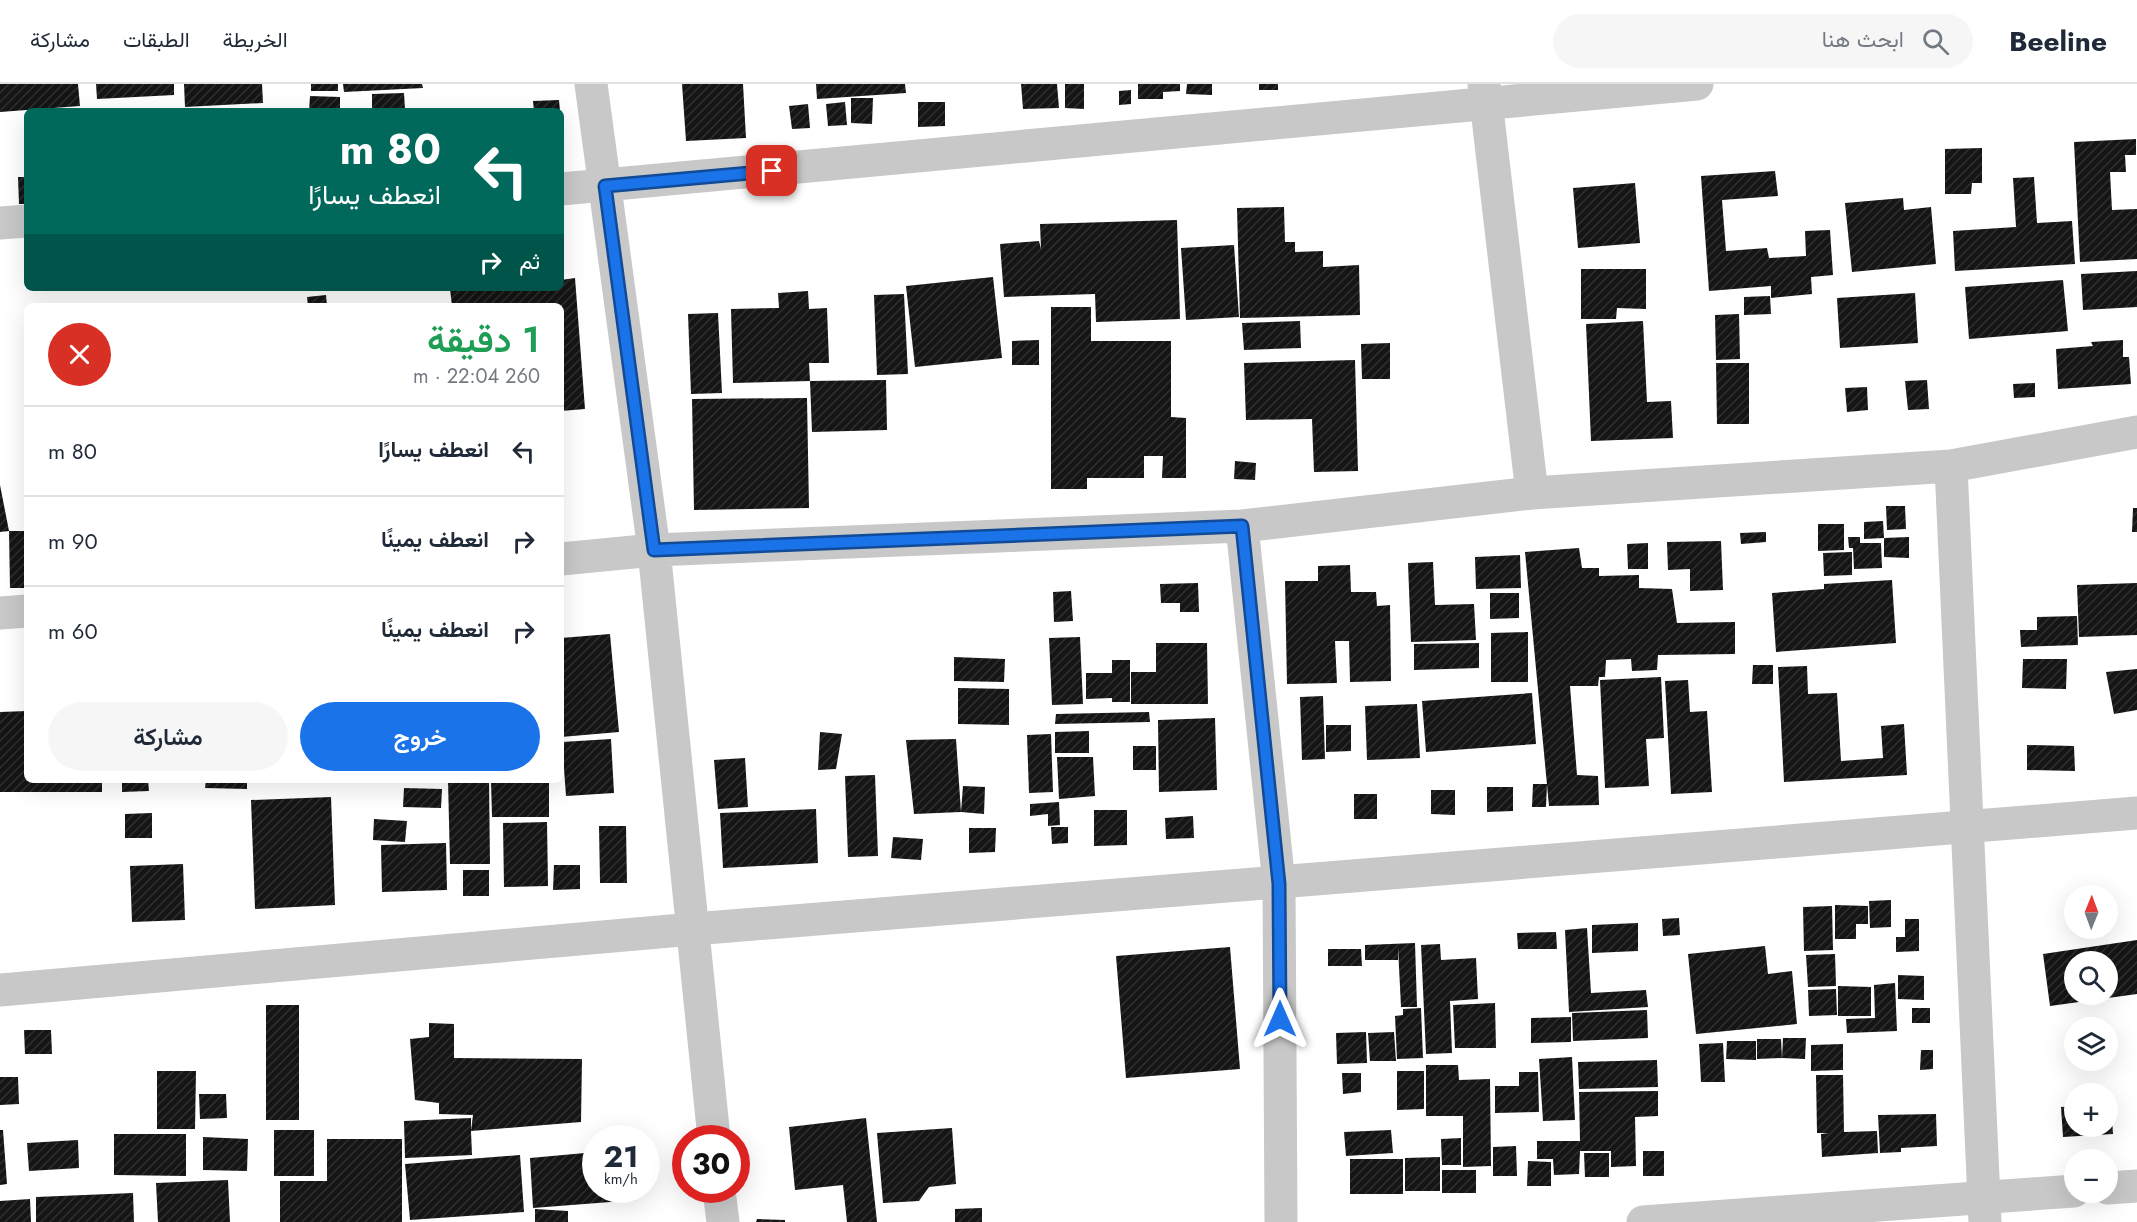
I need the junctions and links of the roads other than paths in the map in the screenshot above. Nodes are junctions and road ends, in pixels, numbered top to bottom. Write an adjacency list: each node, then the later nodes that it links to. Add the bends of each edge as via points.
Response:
1 (591, 84): 4 (street)
2 (1697, 84): 3 (street)
3 (1485, 94): 4 (street); 10 (street)
4 (605, 186): 5 (street); 12 (street)
5 (564, 189)
6 (24, 221): 7 (street)
7 (0, 223)
8 (2137, 432): 9 (street)
9 (1951, 466): 10 (street); 17 (street)
10 (1532, 493): 11 (street)
11 (1242, 526): 12 (street); 18 (street)
12 (654, 550): 13 (street); 19 (street)
13 (564, 559)
14 (24, 611): 15 (street)
15 (0, 613)
16 (2137, 813): 17 (street)
17 (1966, 828): 18 (street); 26 (street)
18 (1279, 884): 19 (street); 28 (street)
19 (693, 929): 20 (street); 21 (street)
20 (0, 990)
21 (713, 1125)
22 (2137, 1186): 23 (street)
23 (2118, 1187)
24 (2064, 1193): 26 (street)
25 (721, 1203): 27 (street)
26 (1984, 1210): 30 (street)
27 (723, 1222)
28 (1281, 1222)
29 (1643, 1222): 30 (street)
30 (1651, 1222)

